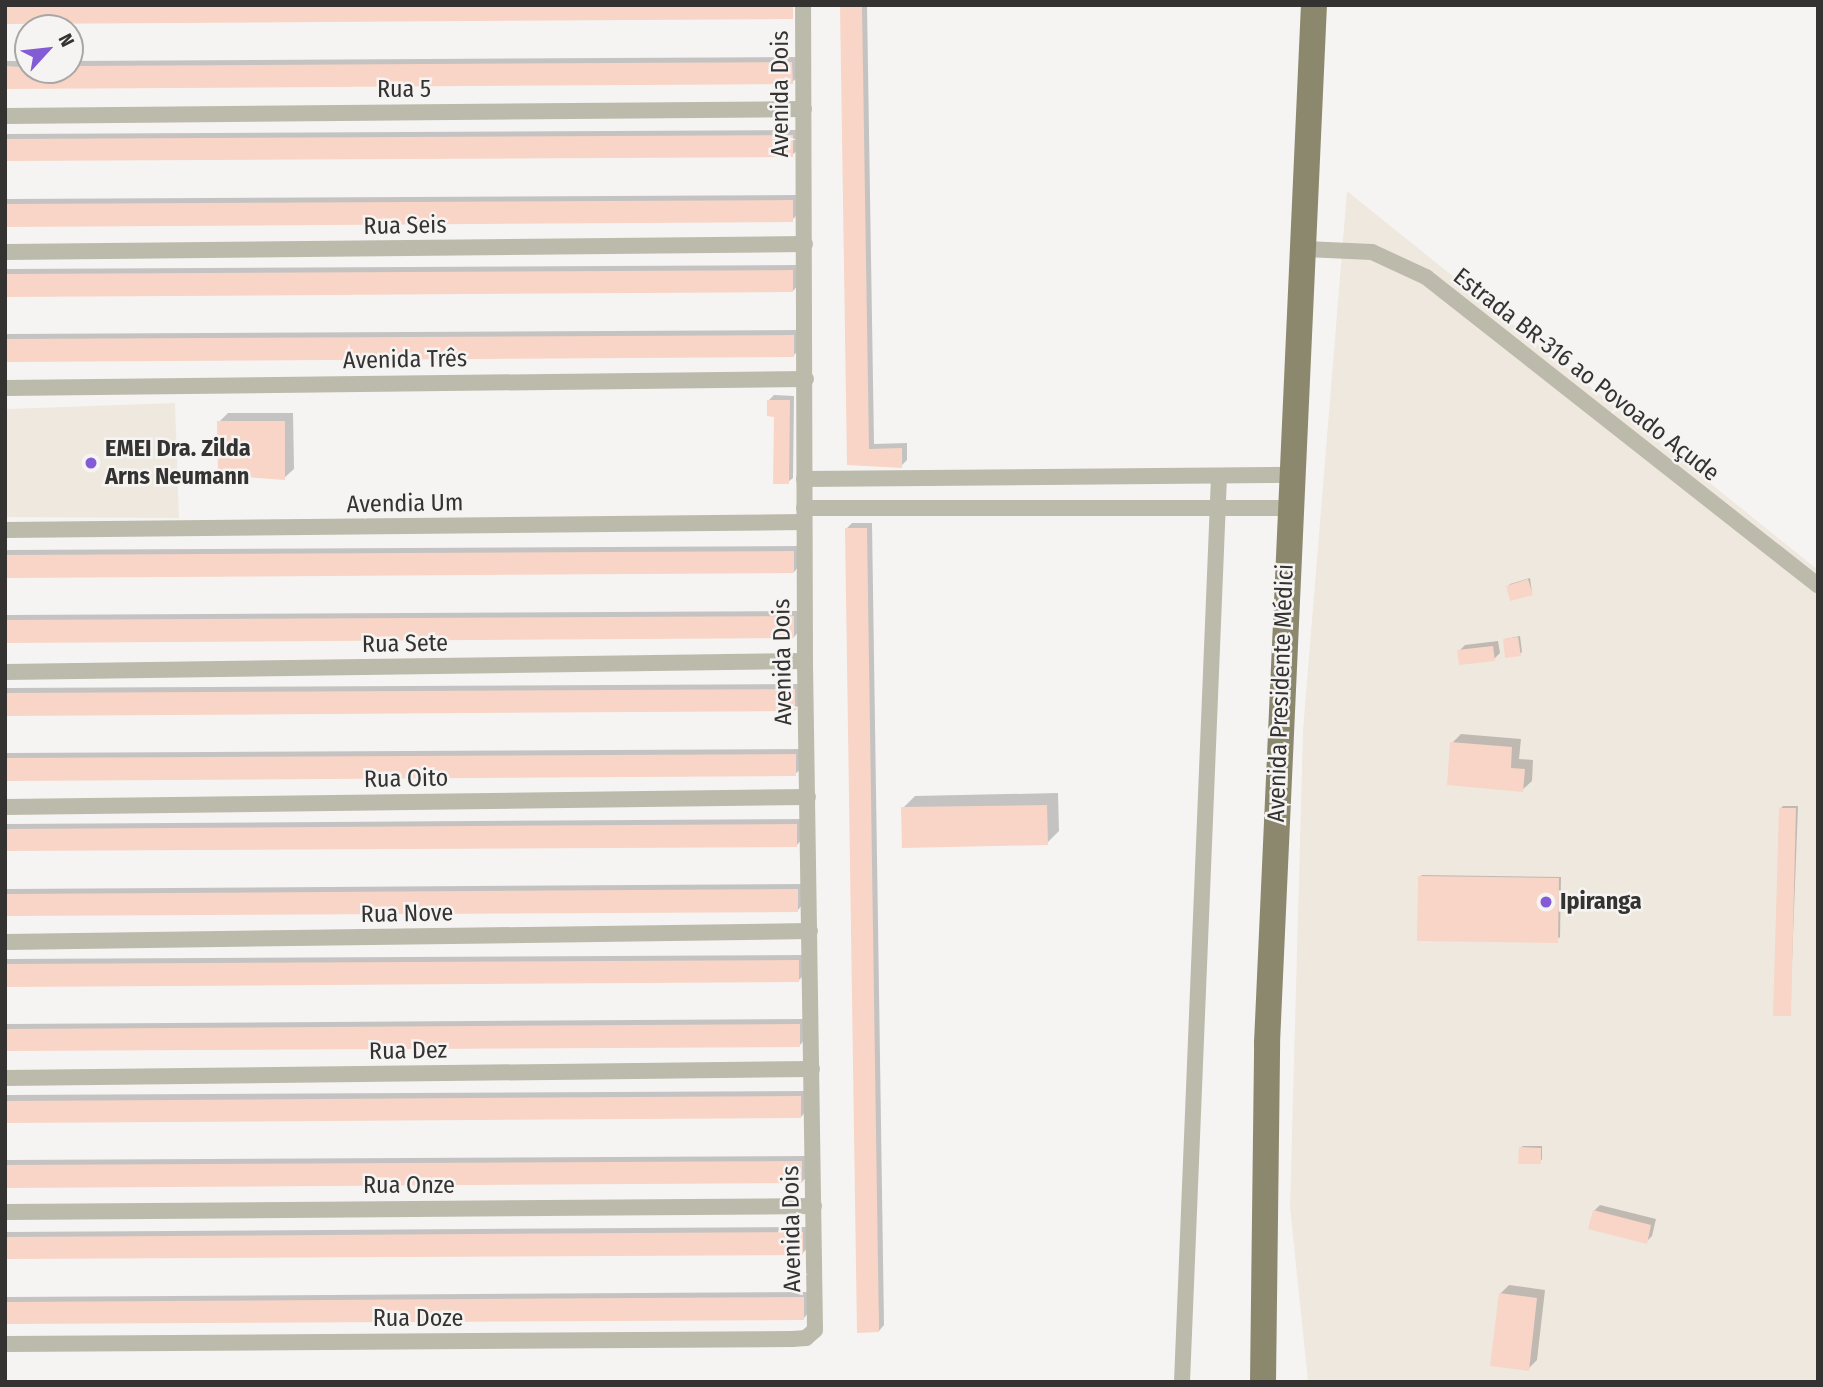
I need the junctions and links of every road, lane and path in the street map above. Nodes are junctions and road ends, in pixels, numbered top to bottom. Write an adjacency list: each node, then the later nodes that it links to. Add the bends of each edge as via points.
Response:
1 (803, 5): 3 (street, Avenida Dois)
2 (1314, 5): 6 (main road, Avenida Presidente Médici)
3 (804, 109): 4 (street, Rua 5); 5 (street, Avenida Dois)
4 (5, 116)
5 (805, 244): 7 (street, Rua Seis); 8 (street, Avenida Dois)
6 (1305, 249): 10 (main road, Avenida Presidente Médici); 17 (street, Estrada BR-316 ao Povoado Açude, via 1372,253 1426,277)
7 (5, 253)
8 (806, 379): 9 (street, Avenida Três); 12 (street, Avenida Dois)
9 (5, 388)
10 (1291, 475): 11 (street); 14 (main road, Avenida Presidente Médici)
11 (1219, 477): 12 (street); 13 (street)
12 (804, 479): 15 (street, Avenida Dois)
13 (1216, 508): 14 (street, Avendia Um); 15 (street, Avendia Um); 30 (street)
14 (1290, 508): 31 (main road, Avenida Presidente Médici, via 1267,1043)
15 (804, 515): 16 (street, Avendia Um); 18 (street, Avenida Dois)
16 (5, 530)
17 (1818, 585)
18 (805, 661): 19 (street, Rua Sete); 20 (street, Avenida Dois)
19 (5, 672)
20 (808, 797): 21 (street, Rua Oito); 22 (street, Avenida Dois)
21 (5, 807)
22 (810, 931): 23 (street, Rua Nove); 24 (street, Avenida Dois)
23 (5, 942)
24 (812, 1069): 25 (street, Rua Dez); 26 (street, Avenida Dois)
25 (5, 1078)
26 (814, 1206): 27 (street, Rua Onze); 28 (street, Avenida Dois)
27 (5, 1212)
28 (817, 1317): 29 (street, Rua Doze, via 813,1334 792,1339)
29 (5, 1344)
30 (1182, 1382)
31 (1263, 1382)

